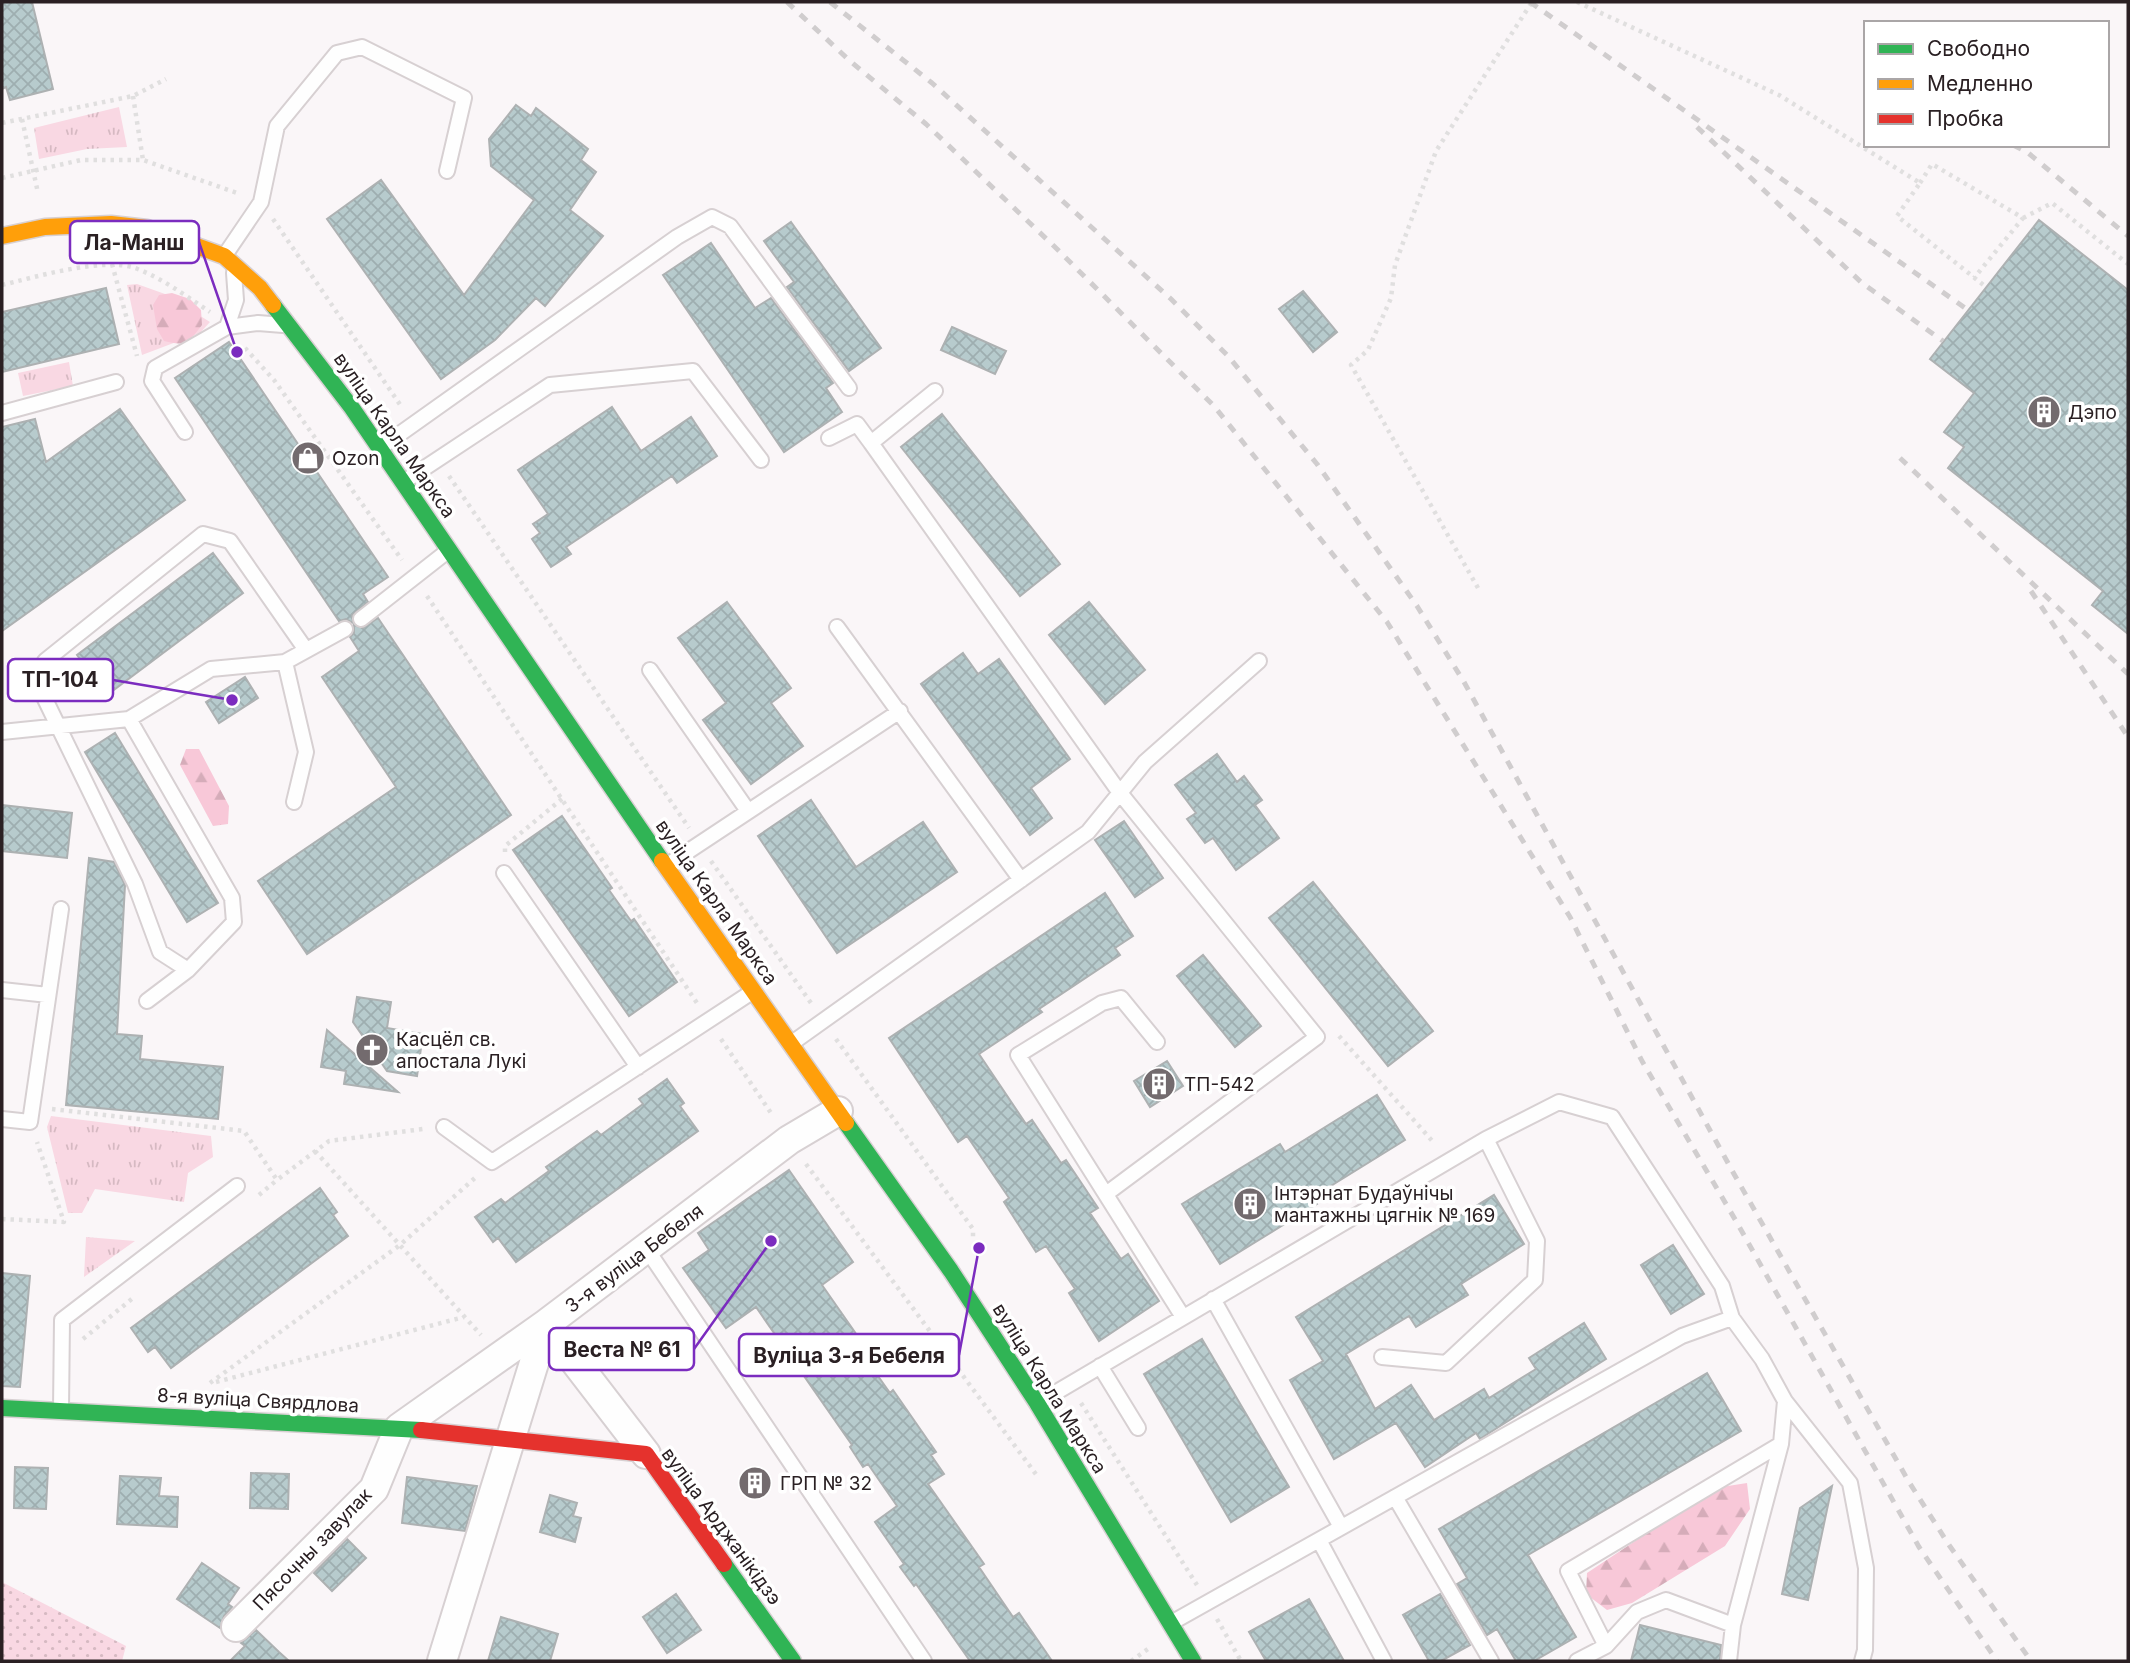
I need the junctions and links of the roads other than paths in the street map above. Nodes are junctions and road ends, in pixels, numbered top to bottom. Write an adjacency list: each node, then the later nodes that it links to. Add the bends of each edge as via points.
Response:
1 (447, 171): 3 (lane, via 464,98 362,47 337,53 277,126 261,202)
2 (2, 236): 3 (main road, вуліца Карла Маркса, via 45,227 111,224 147,228)
3 (229, 260): 4 (main road, вуліца Карла Маркса); 5 (lane, via 236,300)
4 (291, 326): 5 (lane, via 258,323); 13 (main road, вуліца Карла Маркса)
5 (227, 327): 10 (lane, via 155,368 152,381)
6 (117, 382): 9 (lane)
7 (849, 388): 13 (lane, via 730,226 712,217 677,237)
8 (935, 391): 12 (lane)
9 (2, 413)
10 (185, 432)
11 (829, 438): 12 (lane, via 857,424)
12 (871, 443): 28 (lane)
13 (379, 448): 15 (main road, вуліца Карла Маркса)
14 (761, 460): 15 (lane, via 693,372 550,385)
15 (403, 483): 16 (main road, вуліца Карла Маркса)
16 (450, 550): 17 (lane); 31 (main road, вуліца Карла Маркса)
17 (360, 618)
18 (837, 627): 24 (lane)
19 (345, 629): 20 (lane)
20 (306, 650): 22 (lane); 26 (lane, via 230,541 203,534 45,661 43,695)
21 (1259, 661): 28 (lane, via 1145,762)
22 (285, 662): 25 (lane, via 211,669); 29 (lane, via 306,752)
23 (650, 670): 30 (lane)
24 (900, 711): 30 (lane); 33 (lane)
25 (129, 719): 26 (lane); 35 (lane, via 232,898 234,922)
26 (58, 727): 27 (lane); 35 (lane, via 135,884 160,952)
27 (2, 732)
28 (1120, 793): 33 (lane, via 1088,832); 48 (lane, via 1317,1037)
29 (294, 802)
30 (748, 811): 31 (lane)
31 (665, 866): 37 (main road, вуліца Карла Маркса)
32 (504, 873): 42 (lane)
33 (1021, 880): 41 (lane)
34 (61, 909): 38 (lane)
35 (188, 970): 39 (lane)
36 (2, 990): 38 (lane)
37 (754, 992): 41 (main road, вуліца Карла Маркса); 42 (lane)
38 (48, 995): 44 (lane, via 31,1114)
39 (147, 1002)
40 (1157, 1042): 48 (lane, via 1121,998 1102,1003 1018,1055)
41 (791, 1044): 43 (main road, вуліца Карла Маркса)
42 (638, 1067): 45 (lane, via 492,1162)
43 (838, 1111): 49 (street, 3-я вуліца Бебеля, via 789,1140); 57 (main road, вуліца Карла Маркса)
44 (2, 1119)
45 (444, 1127)
46 (1486, 1139): 50 (lane); 52 (lane, via 1559,1102 1612,1117 1722,1286); 54 (lane, via 1537,1241 1535,1280 1446,1363)
47 (237, 1186): 59 (lane, via 62,1320)
48 (1106, 1194): 51 (lane)
49 (646, 1248): 53 (street, 3-я вуліца Бебеля); 74 (lane)
50 (1213, 1299): 51 (lane); 66 (lane)
51 (1183, 1317): 55 (lane)
52 (1732, 1318): 56 (lane); 65 (lane, via 1682,1336)
53 (546, 1324): 60 (street); 62 (street, 3-я вуліца Бебеля); 64 (street)
54 (1382, 1357)
55 (1100, 1366): 57 (lane); 61 (lane)
56 (1785, 1401): 63 (lane); 80 (lane, via 1850,1483 1866,1568)
57 (1037, 1403): 68 (main road, вуліца Карла Маркса)
58 (2, 1408): 59 (main road, 8-я вуліца Свярдлова)
59 (61, 1410): 60 (main road, 8-я вуліца Свярдлова)
60 (399, 1428): 62 (main road, 8-я вуліца Свярдлова); 70 (street, Пясочны завулак, via 374,1489)
61 (1138, 1428)
62 (513, 1439): 64 (main road, вуліца Арджанікідзэ); 72 (street, 3-я вуліца Бебеля)
63 (1781, 1444): 69 (lane); 71 (lane, via 1568,1571)
64 (646, 1454): 73 (main road, вуліца Арджанікідзэ)
65 (1395, 1497): 66 (lane); 77 (lane)
66 (1341, 1527): 67 (lane)
67 (1319, 1540): 68 (lane); 76 (lane)
68 (1170, 1623): 75 (main road, вуліца Карла Маркса)
69 (1733, 1625): 71 (lane, via 1666,1600 1637,1612); 79 (lane)
70 (236, 1627)
71 (1606, 1646): 78 (lane)
72 (442, 1661)
73 (793, 1661)
74 (923, 1661)
75 (1193, 1661)
76 (1384, 1661)
77 (1491, 1661)
78 (1577, 1661)
79 (1729, 1661)
80 (1862, 1661)

